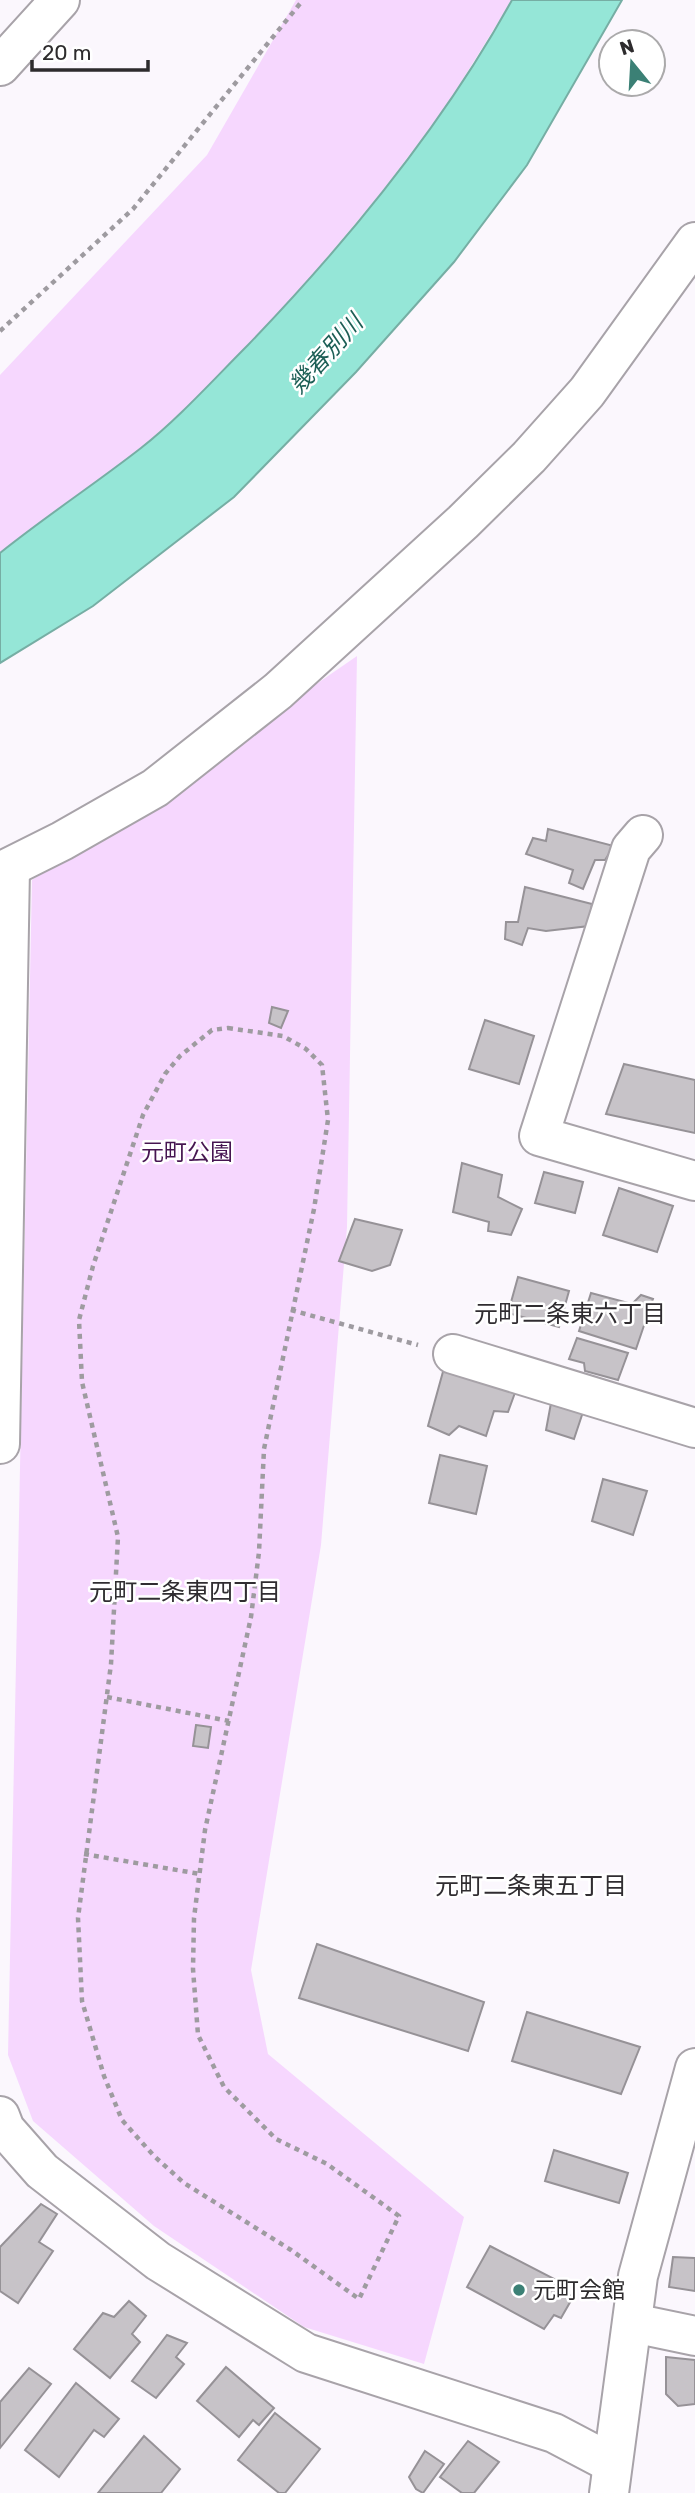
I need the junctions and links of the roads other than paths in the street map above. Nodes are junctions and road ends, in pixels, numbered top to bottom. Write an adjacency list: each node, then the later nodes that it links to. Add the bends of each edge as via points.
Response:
1 (60, 0): 2 (street)
2 (0, 66)
3 (695, 242): 5 (street, via 587,392 529,457 278,691 155,788)
4 (643, 835): 6 (street, via 631,849 539,1136)
5 (5, 870): 9 (street)
6 (695, 1181)
7 (453, 1354): 8 (street)
8 (695, 1428)
9 (0, 1444)
10 (695, 2067): 12 (street, via 638,2276)
11 (0, 2116): 14 (street, via 5,2129 42,2171 84,2204 158,2261 306,2353 554,2433)
12 (633, 2323): 13 (street); 14 (street)
13 (695, 2336)
14 (610, 2478)

